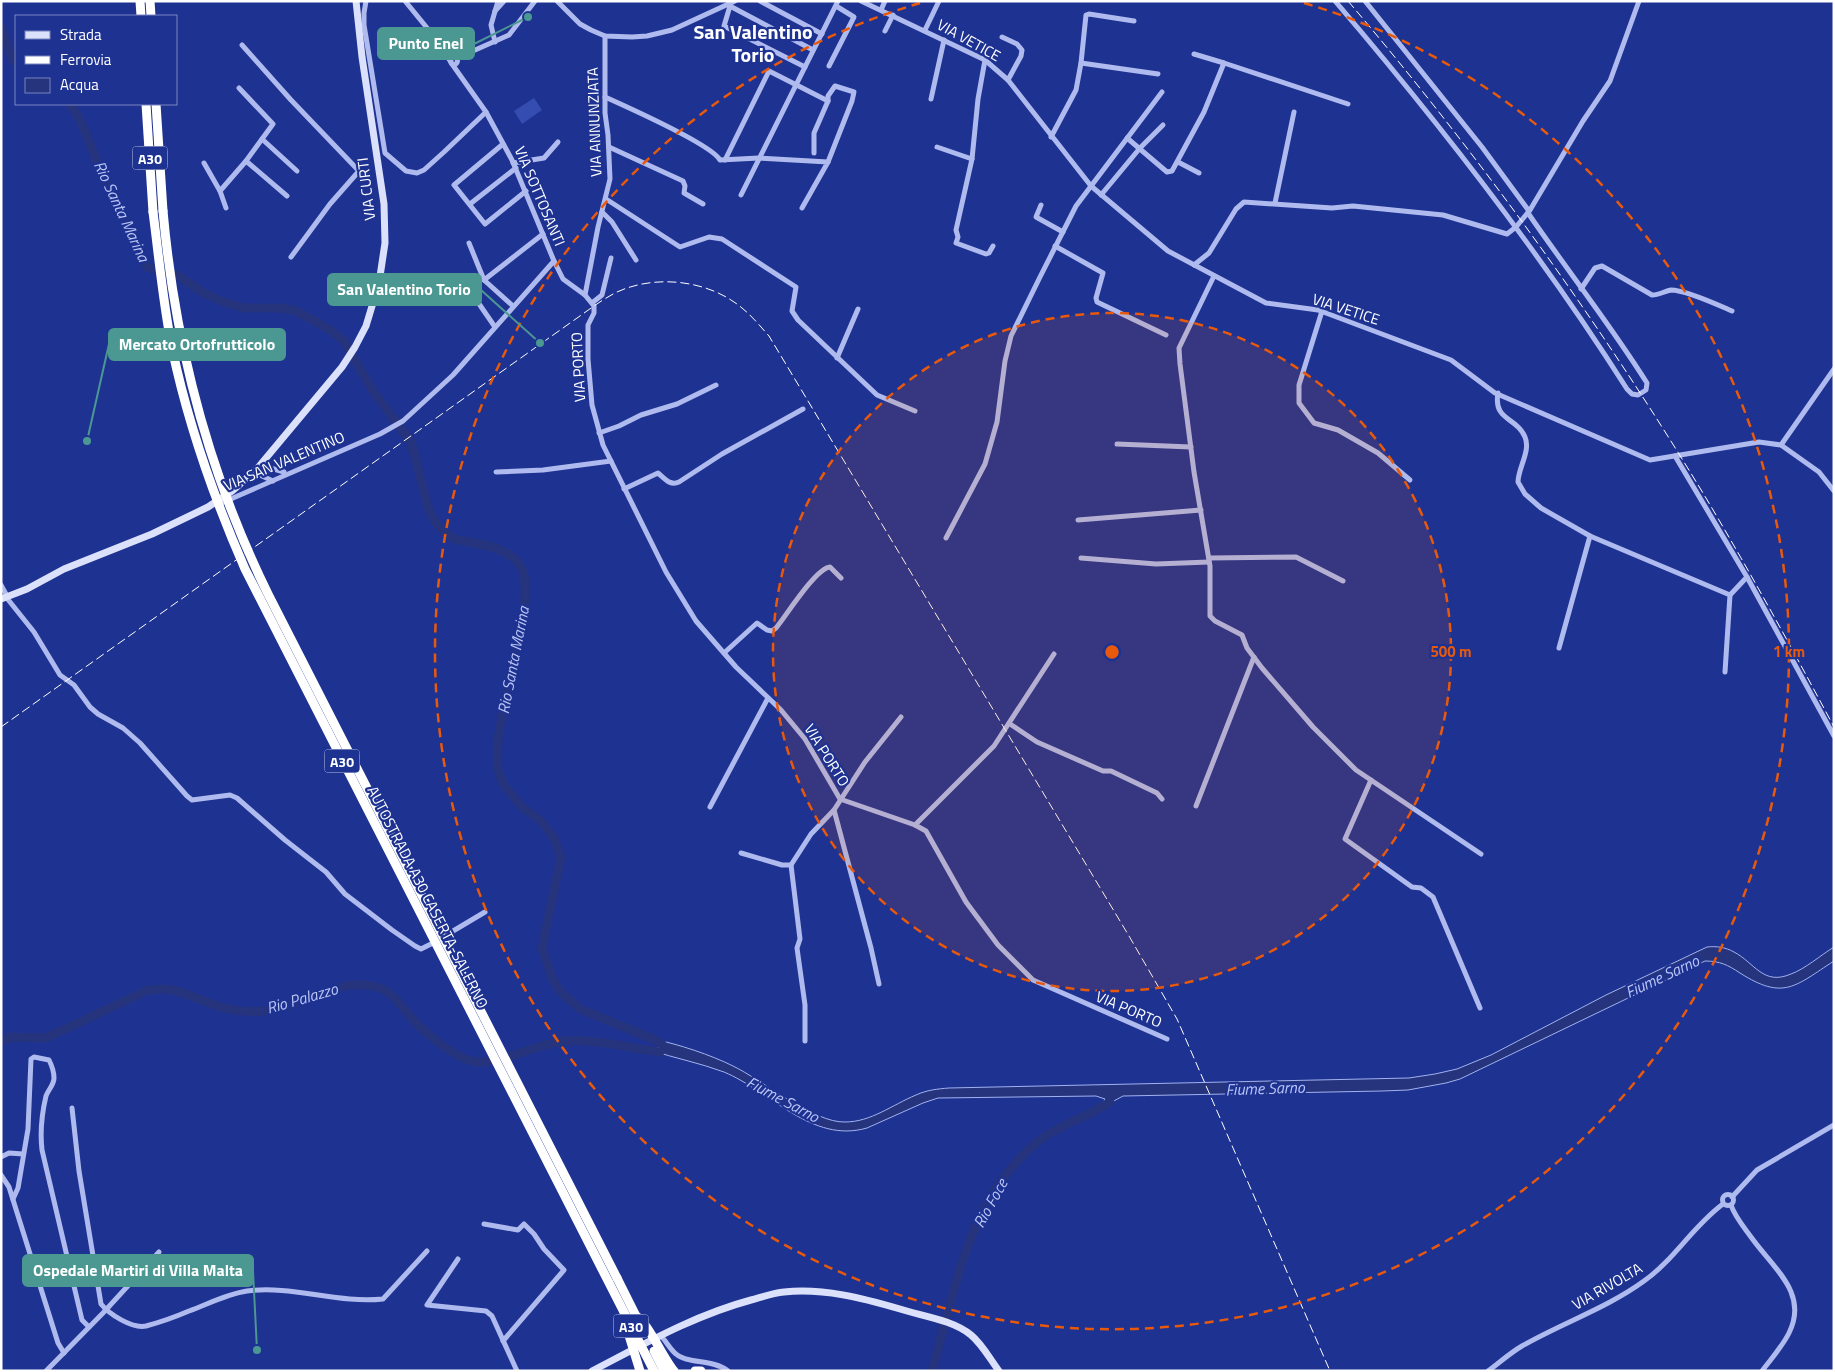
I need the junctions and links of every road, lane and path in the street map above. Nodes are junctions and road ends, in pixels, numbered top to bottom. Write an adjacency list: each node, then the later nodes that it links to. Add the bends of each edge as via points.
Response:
1 (140, 1): 22 (highway)
2 (150, 1): 23 (highway)
3 (356, 1): 115 (main road, VIA CURTI, via 384,204 385,233 379,284 361,335)
4 (366, 1): 53 (street, via 364,25 385,153 406,171 417,173)
5 (405, 1): 37 (street, VIA SOTTOSANTI)
6 (498, 1): 21 (street)
7 (504, 1): 21 (street)
8 (535, 1): 32 (street, via 514,29)
9 (556, 1): 29 (street, via 580,24)
10 (735, 1): 19 (street)
11 (760, 1): 28 (street)
12 (861, 1): 20 (street, VIA VETICE)
13 (885, 1): 20 (street)
14 (1334, 1): 91 (street, via 1427,112)
15 (1365, 1): 90 (street)
16 (1639, 1): 90 (street, via 1610,81)
17 (936, 2): 27 (street)
18 (837, 4): 28 (street); 40 (street, via 854,17)
19 (729, 5): 29 (street, via 672,30 647,36); 34 (street); 41 (street, via 724,26)
20 (881, 10): 24 (street, VIA VETICE)
21 (494, 13): 32 (street, via 491,25)
22 (141, 15)
23 (151, 15)
24 (893, 15): 26 (street); 27 (street, VIA VETICE)
25 (1134, 21): 38 (street, via 1086,14)
26 (884, 30)
27 (925, 30): 31 (street, VIA VETICE)
28 (822, 34): 34 (street)
29 (605, 36): 47 (street, VIA ANNUNZIATA)
30 (1002, 37): 43 (street, via 1022,50)
31 (944, 40): 36 (street, VIA VETICE); 48 (street)
32 (495, 42): 37 (street)
33 (242, 45): 97 (street, via 359,171)
34 (813, 50): 41 (street)
35 (1194, 54): 39 (street)
36 (985, 60): 43 (street, VIA VETICE); 66 (street)
37 (455, 61): 53 (street, VIA SOTTOSANTI, via 458,72)
38 (1081, 63): 42 (street); 56 (street, via 1076,90)
39 (1224, 64): 50 (street); 70 (street)
40 (829, 66)
41 (805, 68): 44 (street)
42 (1158, 74)
43 (1008, 80): 56 (street, VIA VETICE)
44 (796, 85): 49 (street); 65 (street); 67 (street, via 769,71)
45 (239, 88): 58 (street, via 272,124)
46 (1162, 92): 57 (street)
47 (605, 97): 61 (street, VIA ANNUNZIATA); 67 (street, via 700,144 720,160)
48 (931, 98)
49 (828, 101): 64 (street, via 814,133); 69 (street, via 835,86 854,92)
50 (1348, 104)
51 (146, 105): 88 (highway, AUTOSTRADA A30 CASERTA-SALERNO / A30)
52 (156, 105): 88 (highway, AUTOSTRADA A30 CASERTA-SALERNO / A30)
53 (486, 112): 60 (street, VIA SOTTOSANTI)
54 (1294, 112): 82 (street)
55 (1163, 125): 63 (street)
56 (1051, 137): 75 (street, VIA VETICE)
57 (1127, 138): 63 (street); 75 (street)
58 (262, 139): 68 (street); 73 (street)
59 (558, 142): 72 (street, via 544,158)
60 (503, 144): 72 (street, VIA SOTTOSANTI); 83 (street, via 454,185)
61 (609, 147): 81 (street, VIA ANNUNZIATA, via 610,179); 84 (street, via 683,181 684,193)
62 (937, 147): 66 (street)
63 (1140, 148): 70 (street, via 1167,172 1172,171); 79 (street)
64 (814, 153)
65 (759, 158): 67 (street); 69 (street); 78 (street)
66 (972, 159): 95 (street, via 956,242 986,254)
67 (725, 160)
68 (246, 161): 76 (street); 80 (street)
69 (828, 162): 87 (street)
70 (1178, 162): 74 (street)
71 (204, 163): 76 (street)
72 (515, 166): 77 (street, VIA SOTTOSANTI); 83 (street)
73 (297, 171)
74 (1199, 173)
75 (1090, 186): 79 (street, VIA VETICE); 92 (street)
76 (220, 191): 86 (street)
77 (526, 191): 83 (street, via 486,224); 93 (street, VIA SOTTOSANTI)
78 (741, 195)
79 (1101, 195): 101 (street, VIA VETICE, via 1168,251)
80 (287, 196)
81 (606, 199): 89 (street, VIA ANNUNZIATA); 114 (street, via 680,247 709,236 722,238 796,286 794,316)
82 (1275, 203): 91 (street, via 1332,208 1353,206 1443,215 1507,234); 101 (street, via 1244,202 1236,209 1209,252)
83 (470, 204)
84 (703, 204)
85 (1041, 205): 92 (street, via 1036,217)
86 (226, 208)
87 (802, 208)
88 (158, 212): 185 (highway, AUTOSTRADA A30 CASERTA-SALERNO / A30, bridge, via 160,279 172,349 192,426 232,541); 187 (highway, AUTOSTRADA A30 CASERTA-SALERNO / A30, bridge, via 189,379 240,536)
89 (602, 212): 99 (street); 105 (street, VIA ANNUNZIATA)
90 (1529, 212): 91 (street); 104 (street)
91 (1516, 228): 104 (street, via 1627,388 1638,395 1646,390 1647,383)
92 (1063, 232): 96 (street)
93 (543, 234): 100 (street, VIA SOTTOSANTI); 103 (street)
94 (469, 243): 103 (street)
95 (993, 246)
96 (1055, 246): 113 (street, via 1103,273 1097,302); 139 (street, via 1011,336 985,464)
97 (291, 257)
98 (611, 258): 107 (street, VIA PORTO, via 602,295)
99 (636, 260)
100 (554, 261): 105 (street, via 563,279); 108 (street, VIA SOTTOSANTI)
101 (1194, 265): 102 (street, VIA VETICE)
102 (1214, 276): 110 (street, VIA VETICE, via 1266,303); 125 (street, via 1180,348)
103 (484, 280): 108 (street)
104 (1582, 288): 111 (street, via 1595,268 1602,266 1652,295 1675,290)
105 (585, 295): 107 (street)
106 (475, 298): 112 (street)
107 (593, 304): 122 (street, VIA PORTO, via 594,313 588,325 588,359 592,405)
108 (513, 306): 112 (street, VIA SOTTOSANTI)
109 (858, 309): 114 (street)
110 (1322, 311): 118 (street, VIA VETICE, via 1450,360); 131 (street, via 1299,385 1298,403 1314,423 1338,430 1378,453)
111 (1732, 311)
112 (495, 327): 121 (street, VIA SOTTOSANTI, via 453,375)
113 (1166, 335)
114 (837, 358): 120 (street, via 877,395)
115 (342, 367): 128 (main road, VIA SAN VALENTINO)
116 (1834, 369): 124 (street)
117 (716, 385): 122 (street, via 677,404)
118 (1498, 394): 126 (street, VIA VETICE, via 1650,460); 138 (street, via 1496,405 1499,410 1526,440 1518,478 1520,487 1541,508)
119 (803, 409): 133 (street, via 675,484 658,473)
120 (915, 411)
121 (393, 427): 132 (street, VIA SAN VALENTINO)
122 (599, 433): 127 (street, VIA PORTO)
123 (1118, 444): 125 (street)
124 (1781, 445): 126 (street, VIA VETICE, via 1759,442); 134 (street, VIA VETICE, via 1819,472)
125 (1191, 447): 135 (street)
126 (1675, 456): 142 (street)
127 (611, 461): 130 (street); 133 (street, VIA PORTO)
128 (260, 465): 129 (street); 132 (street, via 260,475); 136 (main road, VIA SAN VALENTINO, via 232,491)
129 (284, 472)
130 (496, 472)
131 (1410, 480)
132 (273, 481): 136 (street, VIA SAN VALENTINO)
133 (624, 488): 149 (street, VIA PORTO, via 666,572 696,621)
134 (1834, 491)
135 (1202, 510): 137 (street); 141 (street)
136 (186, 518): 147 (main road, VIA SAN VALENTINO)
137 (1078, 520)
138 (1590, 536): 146 (street); 148 (street)
139 (946, 538)
140 (1081, 558): 141 (street, via 1156,564)
141 (1209, 560): 144 (street, via 1296,557); 151 (street, via 1210,616 1242,635)
142 (1747, 577): 146 (street); 156 (street)
143 (841, 578): 149 (street, via 830,568 823,569 776,628 767,630 757,623)
144 (1343, 580)
145 (1, 586): 147 (street)
146 (1730, 595): 152 (street)
147 (5, 597): 167 (street, via 34,632 60,674 74,685 90,707 140,743 192,800 230,795 237,798 326,872 345,894 415,946 426,947)
148 (1559, 648)
149 (724, 653): 153 (street, VIA PORTO)
150 (1054, 654): 155 (street)
151 (1254, 657): 157 (street, via 1313,727 1356,770); 161 (street)
152 (1725, 672)
153 (768, 698): 158 (street, VIA PORTO, via 805,739); 160 (street)
154 (901, 717): 158 (street)
155 (1010, 724): 159 (street, via 1037,742 1102,771 1111,771 1157,793); 163 (street, via 988,753)
156 (1834, 736)
157 (1371, 780): 165 (street); 169 (street, via 1344,839 1412,887 1421,888 1433,897)
158 (840, 799): 162 (street); 163 (street, VIA PORTO)
159 (1162, 799)
160 (710, 806)
161 (1196, 806)
162 (834, 810): 166 (street, via 811,834); 168 (street)
163 (914, 825): 170 (street, VIA PORTO, via 926,831 966,902 998,945 1033,980)
164 (741, 852): 166 (street)
165 (1481, 854)
166 (791, 864): 171 (street, via 800,939 797,948 805,1005)
167 (485, 912)
168 (879, 984)
169 (1480, 1008)
170 (1167, 1040)
171 (805, 1041)
172 (72, 1108): 186 (street, via 100,1304)
173 (1834, 1125): 177 (street, via 1757,1170)
174 (23, 1154): 175 (street, via 9,1153); 178 (street); 188 (street, via 28,1129 31,1059 34,1057 49,1060 53,1067 54,1078 44,1112 42,1150 82,1320)
175 (1, 1157)
176 (1, 1175): 178 (street)
177 (1732, 1197): 179 (street, via 1724,1196); 180 (street)
178 (13, 1199): 191 (street, via 58,1343)
179 (1723, 1204): 180 (street); 203 (street, VIA RIVOLTA, via 1711,1212 1644,1281 1521,1347)
180 (1731, 1205): 204 (street, via 1748,1234 1784,1279 1794,1299 1794,1322)
181 (484, 1224): 190 (street, via 518,1230 524,1224 564,1270)
182 (427, 1251): 186 (street, via 381,1300 246,1291 140,1327)
183 (159, 1252): 186 (street)
184 (458, 1259): 190 (street, via 427,1304 486,1311 492,1316)
185 (608, 1282): 195 (highway, bridge); 196 (highway, AUTOSTRADA A30 CASERTA-SALERNO / A30, bridge)
186 (106, 1310): 188 (street)
187 (636, 1316): 197 (highway, AUTOSTRADA A30 CASERTA-SALERNO / A30, bridge); 198 (highway, bridge, via 641,1318)
188 (89, 1327): 191 (street)
189 (661, 1336): 194 (main road); 201 (street, via 676,1354 686,1359 714,1363); 202 (main road, via 703,1315 783,1292 839,1294 951,1324 970,1334)
190 (503, 1341): 193 (street)
191 (64, 1353): 192 (street)
192 (46, 1371)
193 (517, 1371)
194 (592, 1371)
195 (640, 1371)
196 (654, 1371)
197 (664, 1371)
198 (674, 1371)
199 (695, 1371): 200 (highway)
200 (701, 1371)
201 (728, 1371)
202 (999, 1371)
203 (1488, 1371)
204 (1762, 1371)

